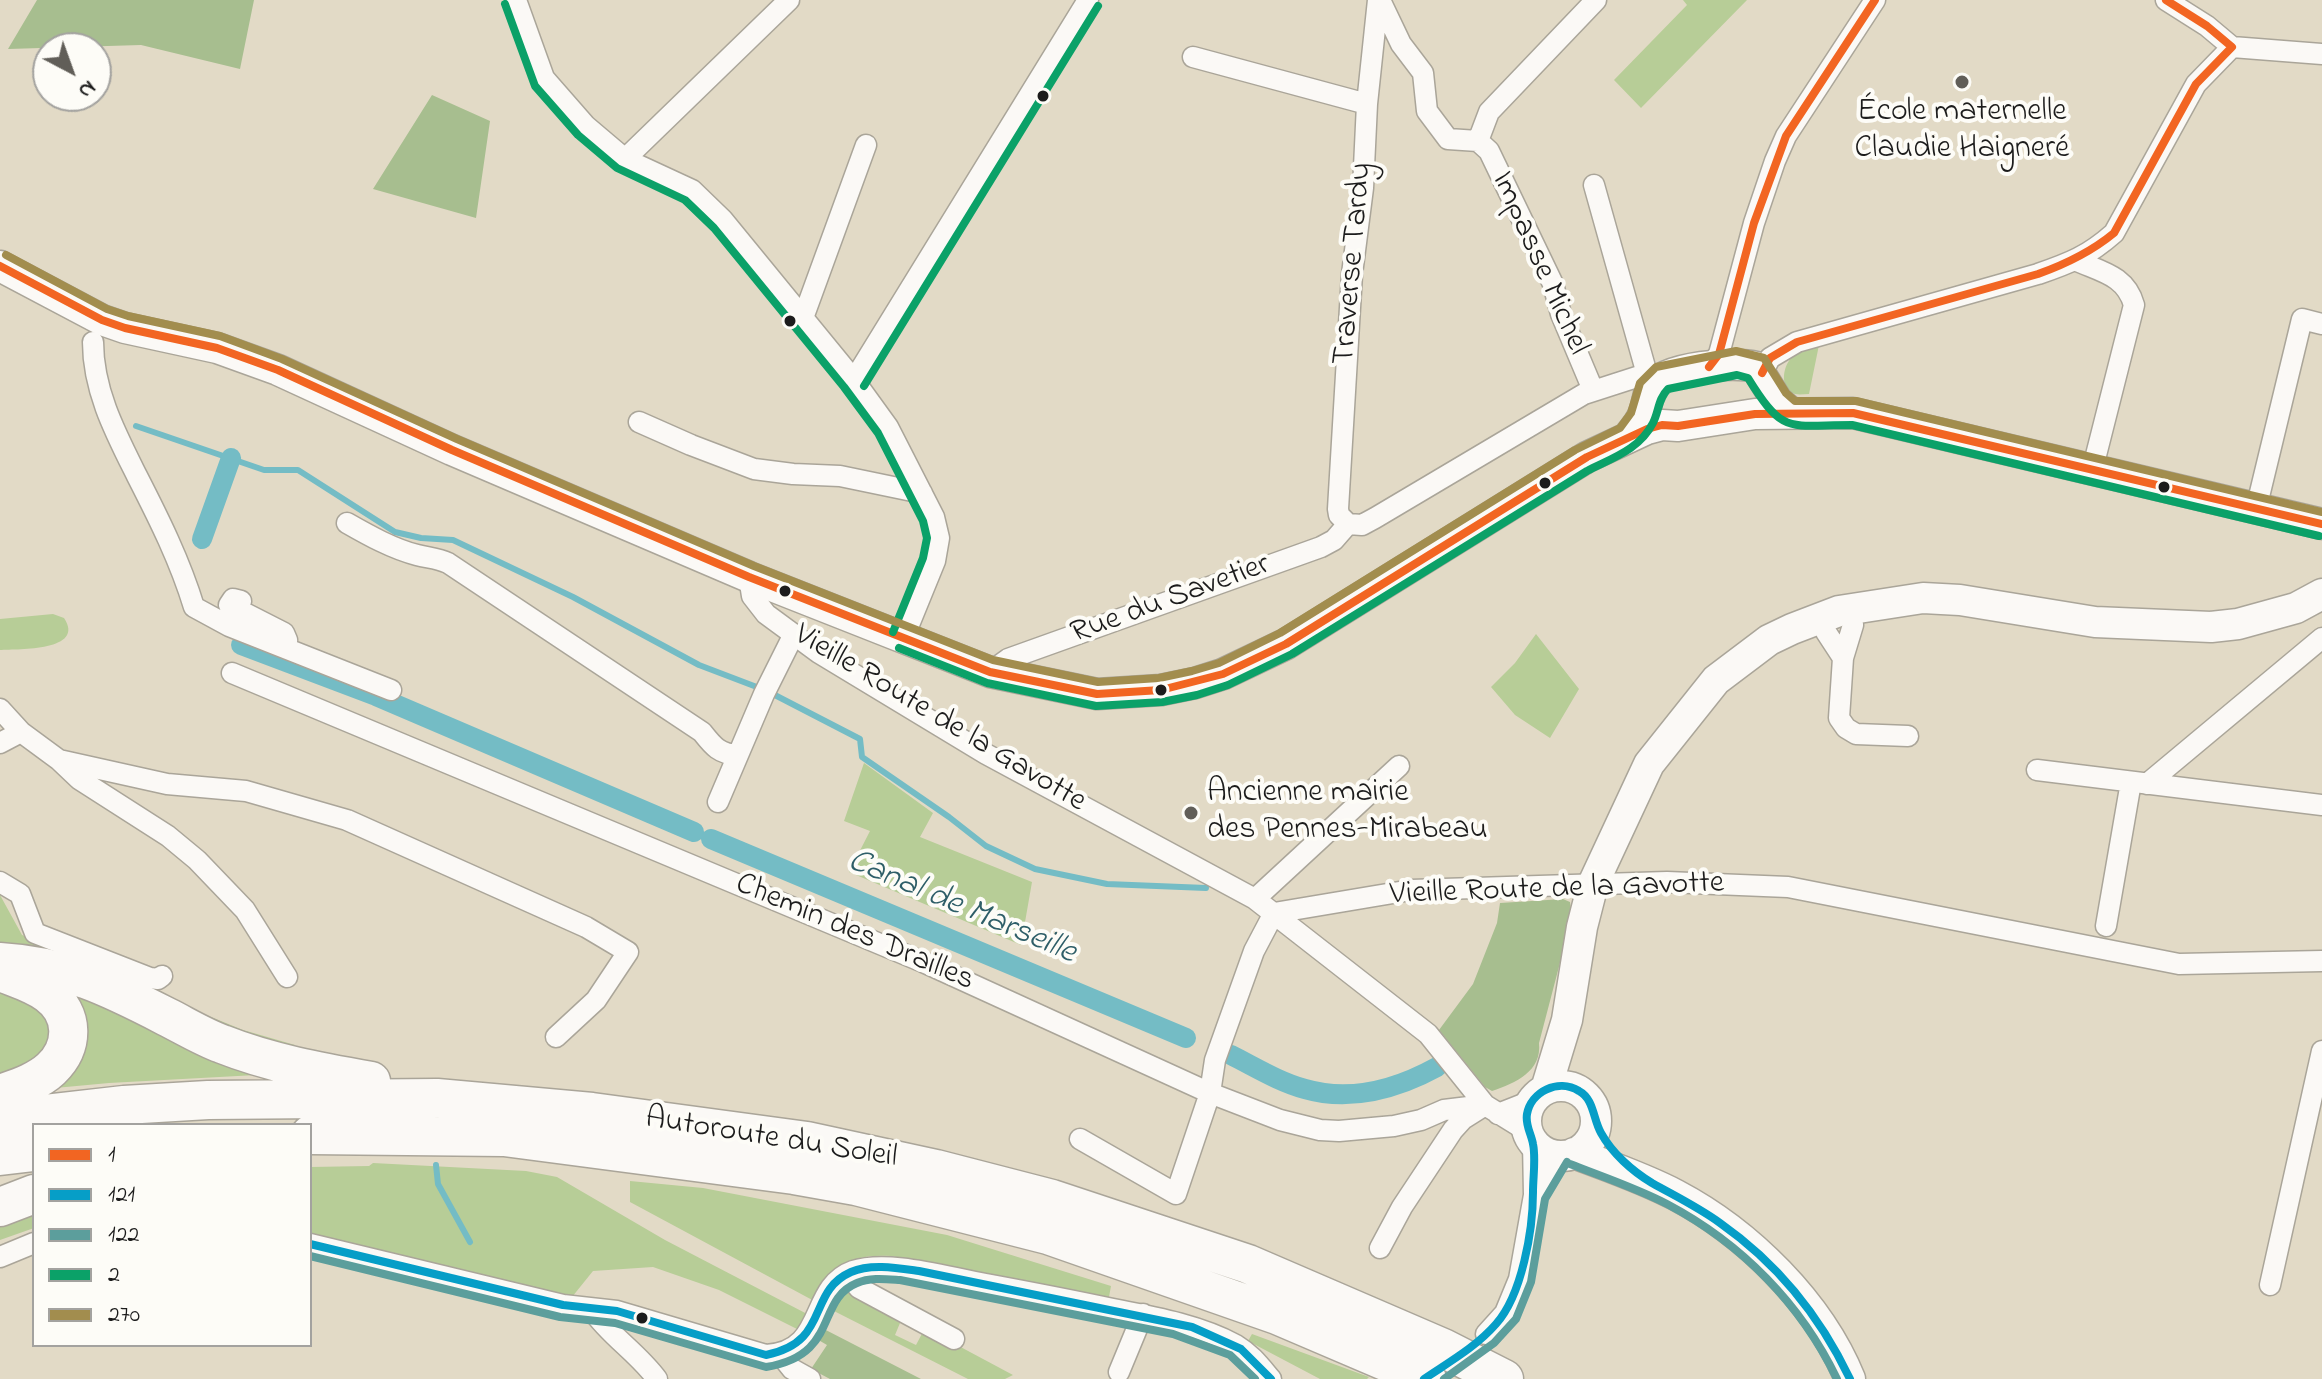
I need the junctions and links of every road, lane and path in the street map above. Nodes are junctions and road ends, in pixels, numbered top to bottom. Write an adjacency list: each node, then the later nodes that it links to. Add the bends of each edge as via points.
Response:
1 (516, 0): 14 (street, via 544,78 586,126)
2 (789, 0): 14 (street)
3 (1088, 0): 23 (street)
4 (1379, 0): 11 (street, Traverse Tardy); 12 (street, Impasse Michel, via 1423,73 1427,111 1448,139)
5 (1596, 0): 12 (street, Impasse Michel, via 1489,112)
6 (1875, 0): 21 (street, via 1786,136 1754,223 1719,354)
7 (2166, 0): 8 (street)
8 (2232, 47): 9 (street); 16 (street, via 2196,84 2114,233)
9 (2322, 54)
10 (1193, 57): 11 (street)
11 (1367, 104): 34 (street, Traverse Tardy, via 1339,481 1339,515)
12 (1478, 141): 25 (street, Impasse Michel, via 1489,151 1553,284)
13 (866, 145): 18 (street)
14 (625, 159): 18 (street, via 692,190)
15 (1594, 185): 26 (street)
16 (2077, 261): 22 (street, via 1797,342 1770,358); 30 (street, via 2122,282 2134,305)
17 (0, 266): 36 (main road, via 102,320 217,348 278,370)
18 (803, 318): 23 (street)
19 (2312, 321): 32 (street)
20 (93, 342): 45 (street, via 107,415 177,556 194,607)
21 (1709, 367): 22 (main road, via 1747,364); 26 (main road)
22 (1765, 379): 27 (main road); 28 (main road, via 1765,403)
23 (854, 380): 31 (street, via 888,427)
24 (1622, 380): 25 (street); 26 (street); 26 (street)
25 (1593, 390): 34 (street, via 1375,518 1362,525)
26 (1654, 394): 28 (main road, via 1678,426); 46 (main road, via 1628,437 1581,460 1286,644 1223,674 1161,690 1097,694)
27 (1791, 413): 28 (main road); 30 (main road, via 1853,413)
28 (1755, 414)
29 (639, 422): 31 (street, via 754,469 840,476)
30 (2092, 471): 32 (main road)
31 (922, 493): 43 (street, via 939,538)
32 (2256, 509): 35 (main road)
33 (347, 523): 54 (street, via 448,563 702,732 715,749)
34 (1348, 524): 46 (street, Rue du Savetier, via 1321,547 1008,659)
35 (2322, 524)
36 (749, 577): 42 (street, Vieille Route de la Gavotte, via 752,596 766,614); 43 (main road)
37 (2320, 597): 40 (main road, via 2238,624 2211,627 2095,622)
38 (241, 601): 45 (street, via 233,599 229,605 284,633 287,640)
39 (1893, 602): 40 (main road, via 1960,600); 41 (main road, via 1835,621); 50 (main road, via 1839,611 1769,640 1716,680)
40 (2001, 608): 41 (main road, via 1913,615)
41 (1840, 629): 50 (main road, via 1777,656); 52 (street, via 1839,718 1856,734)
42 (794, 634): 54 (street); 63 (street, Vieille Route de la Gavotte, via 986,754)
43 (904, 637): 46 (main road)
44 (2322, 638): 58 (street)
45 (280, 646): 48 (street)
46 (990, 672)
47 (232, 673): 75 (street, Chemin des Drailles, via 923,962)
48 (391, 690)
49 (0, 709): 51 (street)
50 (1681, 723): 62 (main road, via 1649,764)
51 (21, 732): 53 (street); 55 (street)
52 (1908, 736)
53 (0, 743)
54 (738, 755): 59 (street)
55 (59, 760): 70 (street, via 207,869 245,910); 72 (street, via 167,784 246,791 347,820 586,927 628,952 596,1000)
56 (1399, 766): 63 (street)
57 (2037, 770): 58 (street)
58 (2139, 783): 60 (street); 65 (street)
59 (718, 802)
60 (2322, 805)
61 (0, 882): 69 (street, via 20,894 31,926 41,937 150,978)
62 (1593, 884): 64 (street, Vieille Route de la Gavotte, via 1411,890); 66 (street, Vieille Route de la Gavotte, via 1788,887 2179,964); 71 (main road)
63 (1255, 899): 64 (street, Vieille Route de la Gavotte)
64 (1274, 913): 75 (street, via 1254,951 1215,1060); 79 (street, via 1428,1034)
65 (2106, 926)
66 (2322, 961)
67 (0, 962): 78 (highway, via 74,974 271,1062)
68 (0, 972): 76 (highway, via 51,996 68,1019 70,1032 67,1047 50,1070)
69 (162, 976)
70 (287, 977)
71 (1567, 1020): 74 (main road); 77 (main road)
72 (556, 1037)
73 (2322, 1051): 97 (street)
74 (1576, 1089): 77 (main road, via 1561,1085); 81 (main road, via 1588,1097)
75 (1210, 1093): 79 (street, Chemin des Drailles, via 1280,1120 1329,1130 1394,1126 1444,1110); 84 (street, via 1176,1194)
76 (0, 1094)
77 (1539, 1095): 79 (street); 86 (main road, via 1526,1116)
78 (496, 1103): 80 (highway, Autoroute du Soleil, via 423,1097 208,1100); 108 (highway, Autoroute du Soleil, via 807,1141 1052,1199 1248,1264)
79 (1492, 1109): 86 (street); 94 (street, via 1463,1119 1453,1130)
80 (0, 1119)
81 (1596, 1124): 86 (main road, via 1585,1146); 89 (main road, via 1621,1159)
82 (312, 1135): 83 (highway, Autoroute du Soleil)
83 (436, 1136): 85 (highway); 107 (highway, Autoroute du Soleil, via 504,1137 754,1169 937,1205 1048,1235 1190,1283)
84 (1080, 1139)
85 (312, 1146)
86 (1548, 1146): 89 (main road); 100 (street, via 1519,1279 1505,1313)
87 (32, 1152): 88 (highway)
88 (0, 1156)
89 (1653, 1184): 109 (main road, via 1728,1230 1774,1270 1819,1319)
90 (32, 1195): 91 (highway)
91 (0, 1207)
92 (32, 1244): 95 (street)
93 (312, 1244): 98 (street)
94 (1380, 1248)
95 (0, 1257)
96 (847, 1274): 99 (street, via 885,1268); 101 (street, via 859,1288); 102 (street, via 831,1288 807,1334 791,1351)
97 (2270, 1285)
98 (592, 1310): 102 (street, via 617,1311 743,1350); 104 (street)
99 (1143, 1314): 103 (street); 106 (street, via 1235,1345)
100 (1486, 1334)
101 (954, 1339)
102 (780, 1354): 105 (street)
103 (1119, 1372)
104 (657, 1379)
105 (810, 1379)
106 (1271, 1379)
107 (1427, 1379)
108 (1504, 1379)
109 (1850, 1379)

